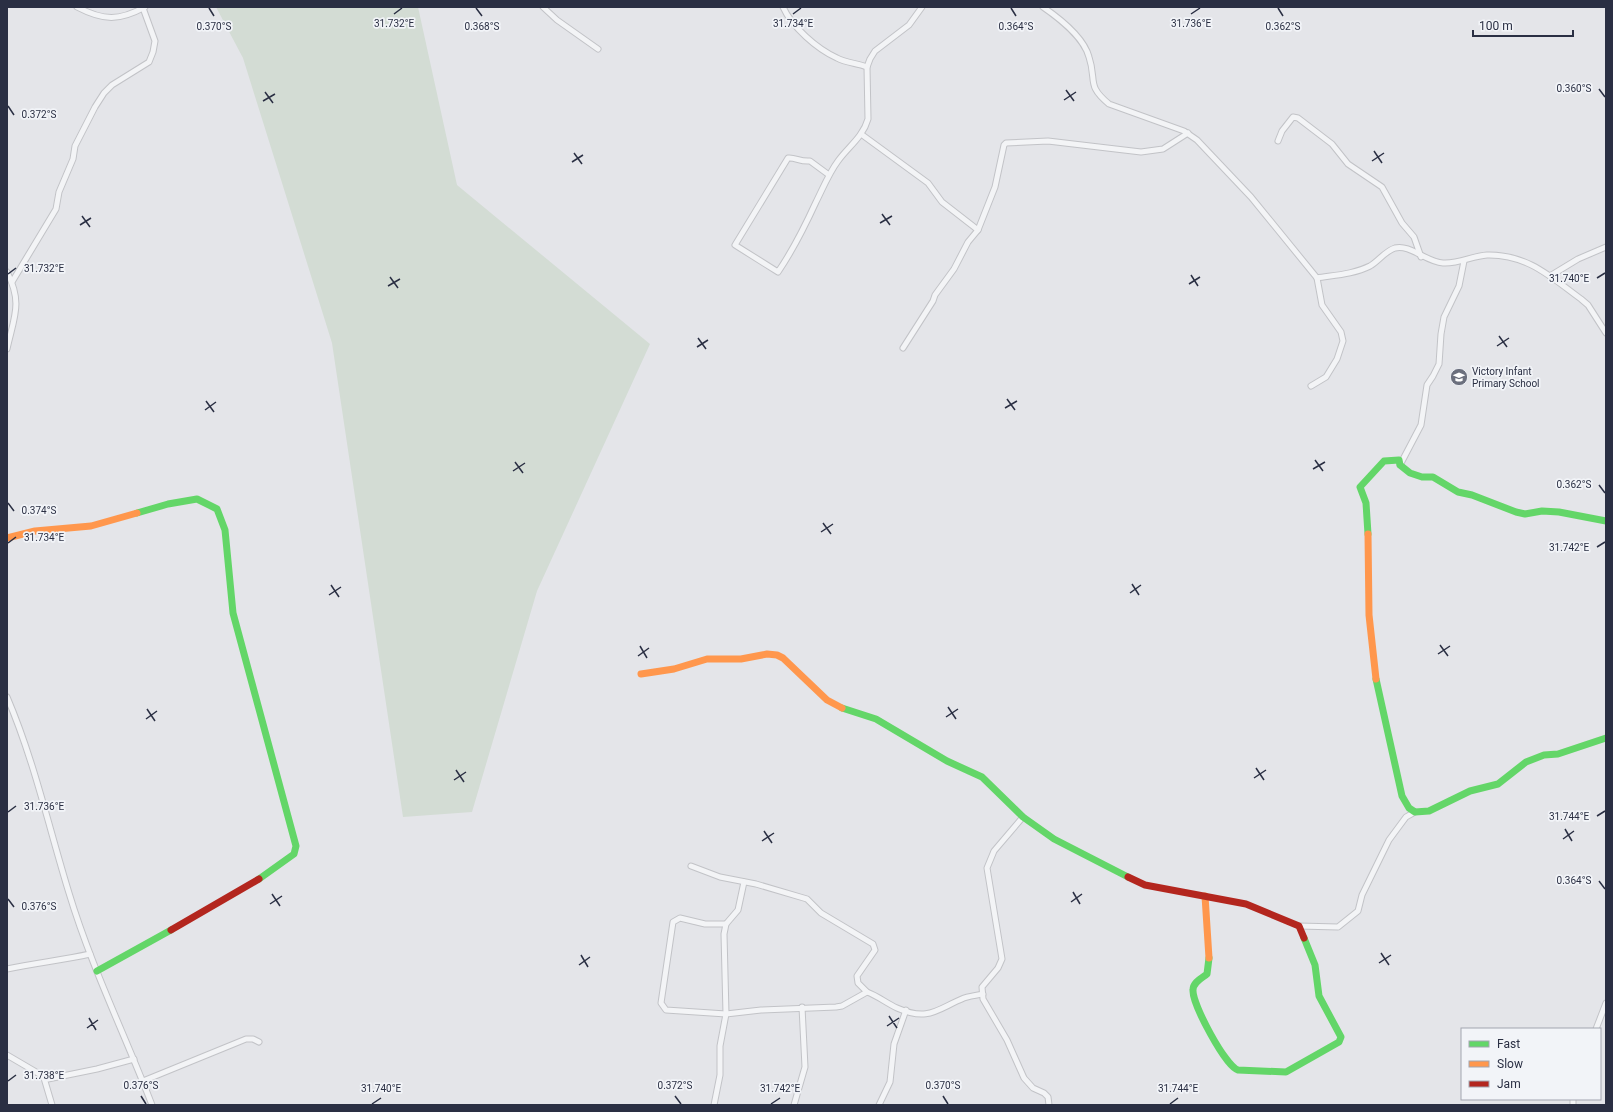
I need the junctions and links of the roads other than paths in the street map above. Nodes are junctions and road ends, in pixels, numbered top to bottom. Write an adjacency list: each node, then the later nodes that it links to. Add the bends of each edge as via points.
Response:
1 (78, 7): 6 (street, via 102,18 115,18)
2 (543, 7): 7 (street)
3 (783, 7): 8 (street, via 804,34 821,48 835,58)
4 (922, 7): 8 (street, via 909,25 875,51)
5 (1043, 7): 9 (street, via 1072,31 1087,53 1093,86 1109,104)
6 (144, 8): 20 (street, via 155,41 153,52 148,62 112,85 95,107 75,146 73,159 58,192 56,209)
7 (598, 49)
8 (867, 67): 10 (street, via 868,119)
9 (1188, 133): 13 (street, via 1163,149 1141,152 1048,141 1006,143 995,187); 19 (street, via 1251,197)
10 (861, 134): 12 (street, via 838,161); 13 (street, via 928,183 942,202)
11 (1278, 141): 15 (street, via 1282,130 1293,117 1298,118 1332,144 1348,164 1382,187 1402,223 1414,237)
12 (830, 175): 12 (street, via 797,241 778,272 735,245 788,158 802,162 810,161)
13 (978, 230): 22 (street, via 968,242 954,269)
14 (1606, 247): 18 (street, via 1578,259)
15 (1421, 256): 16 (street, via 1443,263); 19 (street, via 1406,248 1396,248 1357,272)
16 (1464, 261): 18 (street, via 1486,256 1510,257 1532,264); 25 (street, via 1459,286 1444,317 1439,364 1426,385 1421,426)
17 (7, 272): 20 (street)
18 (1550, 276): 21 (street, via 1588,305)
19 (1317, 278): 24 (street, via 1322,305 1341,332 1343,341 1337,359 1326,377)
20 (12, 282): 23 (street, via 17,305)
21 (1606, 333)
22 (903, 348)
23 (7, 349)
24 (1311, 386)
25 (1400, 465): 26 (street, via 1410,473 1433,477 1458,492 1516,512 1559,512); 31 (street, via 1399,460 1384,461 1360,488 1368,517 1369,615 1378,692 1402,796 1409,808)
26 (1606, 521)
27 (7, 538): 40 (street, via 35,531 91,526 198,498 216,509 225,530 233,613 296,846 294,854 238,892)
28 (641, 674): 32 (street, via 674,669 707,659 777,655 827,700 844,709 876,719 947,761 982,777)
29 (7, 697): 38 (street)
30 (1606, 738): 31 (street, via 1558,754 1544,755 1526,762 1498,784 1470,791 1429,811)
31 (1415, 812): 37 (street, via 1406,817 1389,840 1362,894 1358,911 1338,926)
32 (1023, 817): 35 (street, via 1054,839 1145,885); 42 (street, via 994,851 987,868 1002,959 982,987)
33 (691, 866): 34 (street, via 720,877)
34 (744, 882): 36 (street, via 738,910); 41 (street, via 806,899 821,913 873,944 875,950 857,976 858,983)
35 (1205, 896): 37 (street, via 1246,904); 37 (street, via 1208,968 1207,974 1197,980 1193,988 1193,999 1228,1062 1238,1070 1286,1072 1339,1042 1341,1037 1318,996 1315,965)
36 (726, 924): 46 (street); 46 (street, via 705,924 680,918 673,922 661,1003 666,1010 674,1012)
37 (1300, 926)
38 (90, 954): 39 (street); 40 (street)
39 (7, 969)
40 (97, 971): 50 (street)
41 (867, 992): 44 (street, via 842,1006); 45 (street)
42 (983, 994): 45 (street, via 965,998 936,1012 922,1015); 58 (street, via 983,999 1007,1040 1024,1078 1033,1088 1048,1097)
43 (1606, 1003): 47 (street)
44 (802, 1008): 46 (street); 56 (street, via 805,1067)
45 (906, 1010): 57 (street, via 894,1044 890,1082)
46 (726, 1014): 55 (street, via 720,1046 720,1075)
47 (1596, 1028)
48 (259, 1042): 52 (street, via 246,1039)
49 (7, 1055): 51 (street)
50 (134, 1059): 51 (street, via 90,1071); 52 (street)
51 (44, 1078): 53 (street)
52 (143, 1081): 54 (street)
53 (52, 1105)
54 (152, 1105)
55 (714, 1105)
56 (794, 1105)
57 (879, 1105)
58 (1049, 1105)

